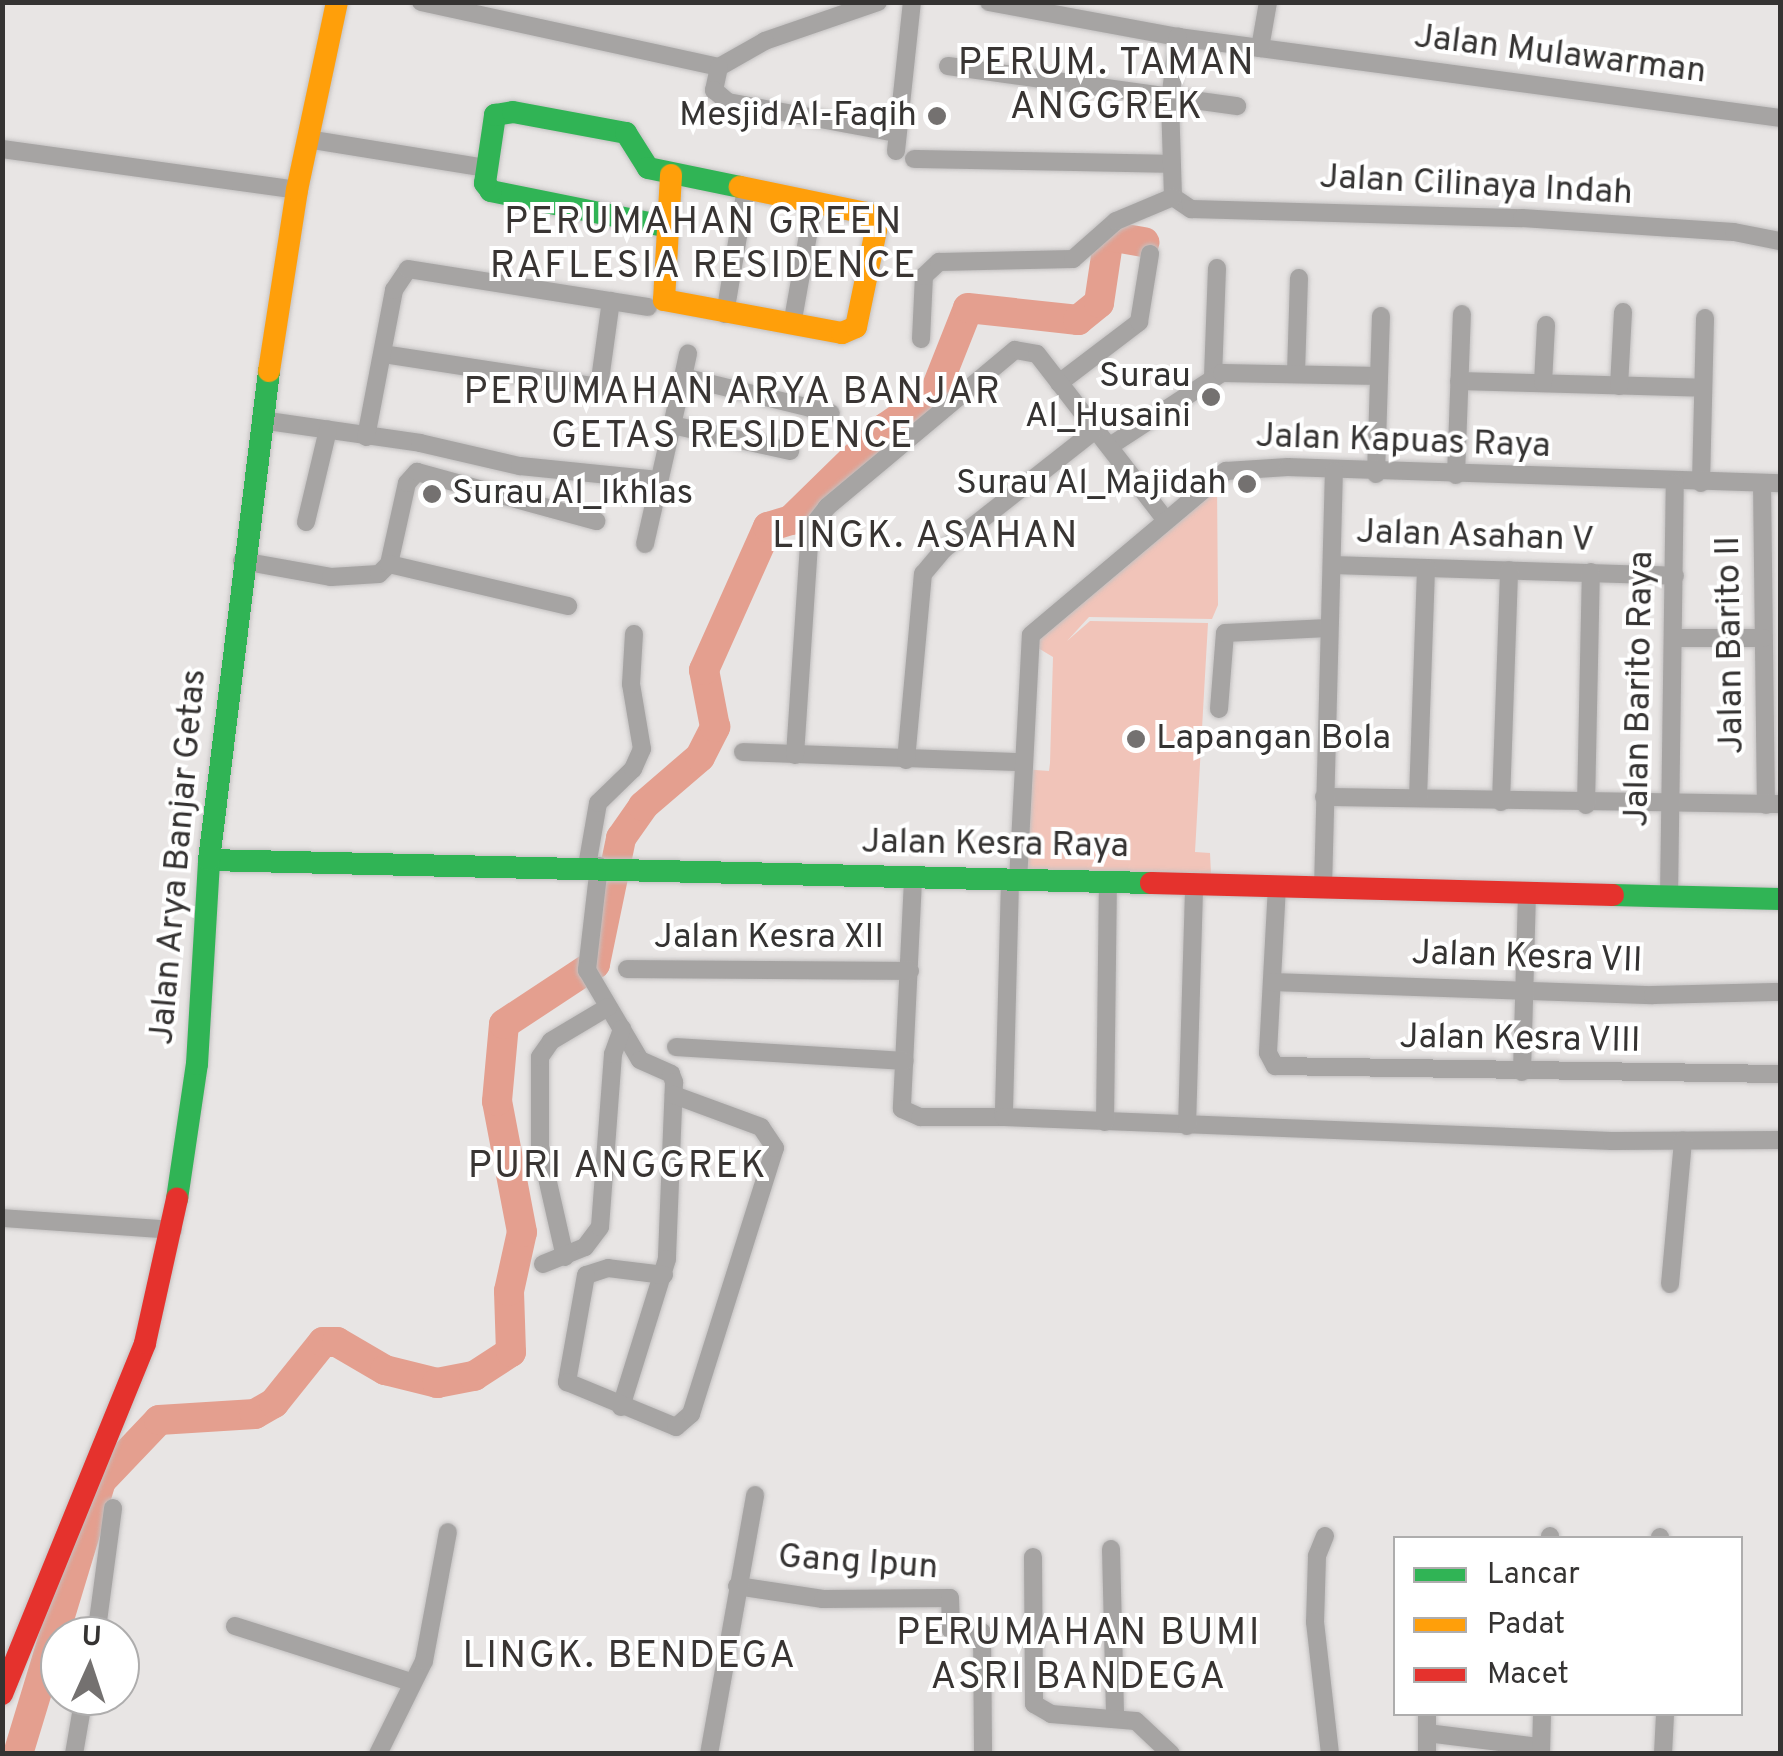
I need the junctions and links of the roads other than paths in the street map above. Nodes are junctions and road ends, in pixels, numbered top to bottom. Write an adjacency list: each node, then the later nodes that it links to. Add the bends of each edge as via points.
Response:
1 (338, 2): 14 (main road, Jalan Arya Banjar Getas)
2 (421, 2): 10 (street)
3 (878, 2): 10 (street, via 765,41)
4 (912, 2): 15 (street)
5 (990, 2): 7 (street, Jalan Mulawarman)
6 (1268, 2): 8 (street)
7 (1178, 37): 8 (street, Jalan Mulawarman); 11 (street)
8 (1266, 48): 13 (street, Jalan Mulawarman)
9 (948, 66): 11 (street)
10 (719, 67): 15 (street, via 714,90 728,102)
11 (1170, 100): 12 (street); 17 (street)
12 (1237, 106)
13 (1780, 118)
14 (307, 139): 18 (street); 21 (main road, Jalan Arya Banjar Getas)
15 (902, 148): 17 (street)
16 (2, 149): 21 (street)
17 (1169, 164): 22 (street)
18 (487, 168): 19 (main road, via 493,120 513,112 626,133 642,165); 24 (main road, via 486,183 496,194)
19 (671, 175): 20 (main road); 24 (main road)
20 (746, 188): 23 (main road); 32 (street)
21 (297, 190): 51 (main road, Jalan Arya Banjar Getas)
22 (1173, 197): 25 (street, Jalan Cilinaya Indah, via 1191,209 1522,218); 38 (street, via 1116,222 1074,259 939,262 924,276)
23 (814, 201): 37 (street); 37 (main road, via 858,210 876,225 856,327 842,333)
24 (664, 226): 32 (main road, via 664,300)
25 (1780, 241)
26 (1150, 254): 47 (street, via 1139,322)
27 (1217, 268): 44 (street)
28 (1299, 278): 41 (street)
29 (611, 301): 30 (street); 39 (street, via 408,269 394,290); 39 (street, via 599,388)
30 (648, 307)
31 (1623, 312): 48 (street)
32 (725, 314): 37 (main road)
33 (1462, 314): 45 (street)
34 (1381, 316): 42 (street)
35 (1706, 318): 49 (street)
36 (1546, 325): 46 (street)
37 (792, 326)
38 (921, 339)
39 (383, 354): 55 (street)
40 (688, 354): 43 (street)
41 (1296, 373): 42 (street); 44 (street, via 1227,372)
42 (1379, 376): 59 (street)
43 (683, 377): 50 (street); 52 (street)
44 (1214, 378): 56 (street)
45 (1459, 381): 46 (street); 60 (street)
46 (1543, 382): 48 (street)
47 (1059, 383): 54 (street); 84 (street, via 1035,352 1018,349 815,521 806,547)
48 (1619, 386): 49 (street)
49 (1703, 388): 63 (street)
50 (830, 413)
51 (261, 420): 53 (street); 69 (main road, Jalan Arya Banjar Getas)
52 (672, 425): 57 (street); 61 (street)
53 (328, 430): 55 (street); 67 (street)
54 (1095, 430): 56 (street); 85 (street, via 944,548 924,574)
55 (366, 437): 61 (street, via 520,466)
56 (1110, 446): 65 (street)
57 (790, 451)
58 (1334, 471): 59 (street, Jalan Kapuas Raya); 65 (street, Jalan Kapuas Raya, via 1226,471); 71 (street)
59 (1376, 474): 60 (street, Jalan Kapuas Raya)
60 (1456, 475): 62 (street, Jalan Kapuas Raya)
61 (658, 480): 68 (street)
62 (1675, 483): 63 (street, Jalan Kapuas Raya); 76 (street, Jalan Barito Raya)
63 (1701, 483): 64 (street, Jalan Kapuas Raya)
64 (1771, 483): 75 (street, Jalan Barito II)
65 (1165, 519): 86 (street, Jalan Kapuas Raya, via 1030,636)
66 (596, 521): 70 (street, via 417,472 407,484)
67 (306, 522)
68 (645, 544)
69 (242, 561): 70 (street, via 350,578 379,574); 93 (main road, Jalan Arya Banjar Getas)
70 (389, 564): 77 (street)
71 (1333, 565): 72 (street, Jalan Asahan V); 78 (street)
72 (1426, 568): 73 (street, Jalan Asahan V); 88 (street)
73 (1509, 570): 74 (street, Jalan Asahan V); 89 (street)
74 (1591, 572): 76 (street, Jalan Asahan V); 90 (street)
75 (1771, 574): 81 (street, Jalan Barito II)
76 (1675, 576): 80 (street, Jalan Barito Raya)
77 (568, 606)
78 (1328, 628): 82 (street, via 1225,633); 87 (street)
79 (634, 634): 94 (street, via 632,684 642,749 634,769 598,804)
80 (1676, 638): 81 (street); 92 (street, Jalan Barito Raya)
81 (1763, 638): 91 (street, Jalan Barito II)
82 (1219, 709)
83 (743, 752): 84 (street)
84 (795, 756): 85 (street)
85 (906, 760): 86 (street)
86 (1021, 762): 96 (street, Jalan Kapuas Raya)
87 (1324, 797): 88 (street); 100 (street)
88 (1418, 798): 89 (street)
89 (1501, 802): 90 (street)
90 (1586, 805): 92 (street)
91 (1773, 805): 92 (street)
92 (1670, 807): 102 (street, Jalan Barito Raya)
93 (208, 860): 94 (main road, Jalan Kesra Raya); 122 (main road, Jalan Arya Banjar Getas, via 196,1064)
94 (599, 866): 95 (main road, Jalan Kesra Raya); 109 (street, via 586,958)
95 (913, 880): 96 (main road, Jalan Kesra Raya); 105 (street)
96 (1014, 881): 97 (main road, Jalan Kesra Raya); 116 (street, Jalan Kapuas Raya)
97 (1108, 883): 98 (main road, Jalan Kesra Raya); 117 (street)
98 (1194, 883): 99 (main road, Jalan Kesra Raya); 118 (street)
99 (1277, 886): 100 (main road, Jalan Kesra Raya); 106 (street)
100 (1323, 888): 101 (main road, Jalan Kesra Raya)
101 (1527, 895): 102 (main road, Jalan Kesra Raya); 107 (street)
102 (1669, 897): 103 (main road, Jalan Kesra Raya)
103 (1780, 899)
104 (628, 970): 105 (street, Jalan Kesra XII)
105 (910, 971): 112 (street)
106 (1272, 982): 107 (street, Jalan Kesra VII); 113 (street, Jalan Kesra VIII, via 1268,1053 1275,1066)
107 (1524, 992): 108 (street, Jalan Kesra VII); 113 (street)
108 (1780, 992)
109 (608, 1007): 110 (street); 123 (street, via 550,1041 540,1057 540,1147)
110 (622, 1028): 115 (street, via 643,1063 673,1076); 123 (street, via 613,1054 600,1227 590,1244)
111 (676, 1046): 112 (street)
112 (906, 1061): 116 (street, via 905,1116)
113 (1522, 1072): 114 (street, Jalan Kesra VIII)
114 (1780, 1074)
115 (674, 1095): 125 (street); 127 (street, via 761,1127 774,1144 691,1414 670,1427)
116 (1004, 1109): 117 (street)
117 (1104, 1122): 118 (street)
118 (1186, 1126): 119 (street)
119 (1683, 1140): 120 (street); 126 (street)
120 (1780, 1140)
121 (2, 1218): 122 (street)
122 (172, 1230): 138 (main road, Jalan Arya Banjar Getas, via 145,1343)
123 (564, 1257): 124 (street)
124 (543, 1264)
125 (664, 1274): 127 (street); 127 (street, via 603,1268 590,1272 582,1286 566,1382)
126 (1670, 1284)
127 (622, 1407)
128 (755, 1494): 134 (street)
129 (113, 1508): 135 (street)
130 (448, 1532): 137 (street, via 424,1661)
131 (1325, 1536): 151 (street, via 1316,1622)
132 (1111, 1548): 139 (street)
133 (1033, 1557): 139 (street, via 1032,1701 1051,1714)
134 (737, 1586): 148 (street); 149 (street, Gang Ipun, via 824,1599 948,1598 950,1629 981,1630)
135 (99, 1616)
136 (235, 1626): 137 (street)
137 (410, 1682): 147 (street)
138 (2, 1694)
139 (1115, 1714): 150 (street, via 1145,1725)
140 (81, 1716): 146 (street)
141 (1427, 1716): 144 (street)
142 (1542, 1716): 145 (street)
143 (1665, 1716): 153 (street)
144 (1427, 1733): 145 (street); 152 (street)
145 (1541, 1750)
146 (74, 1754)
147 (378, 1754)
148 (709, 1754)
149 (983, 1754)
150 (1171, 1754)
151 (1330, 1754)
152 (1427, 1754)
153 (1663, 1754)

